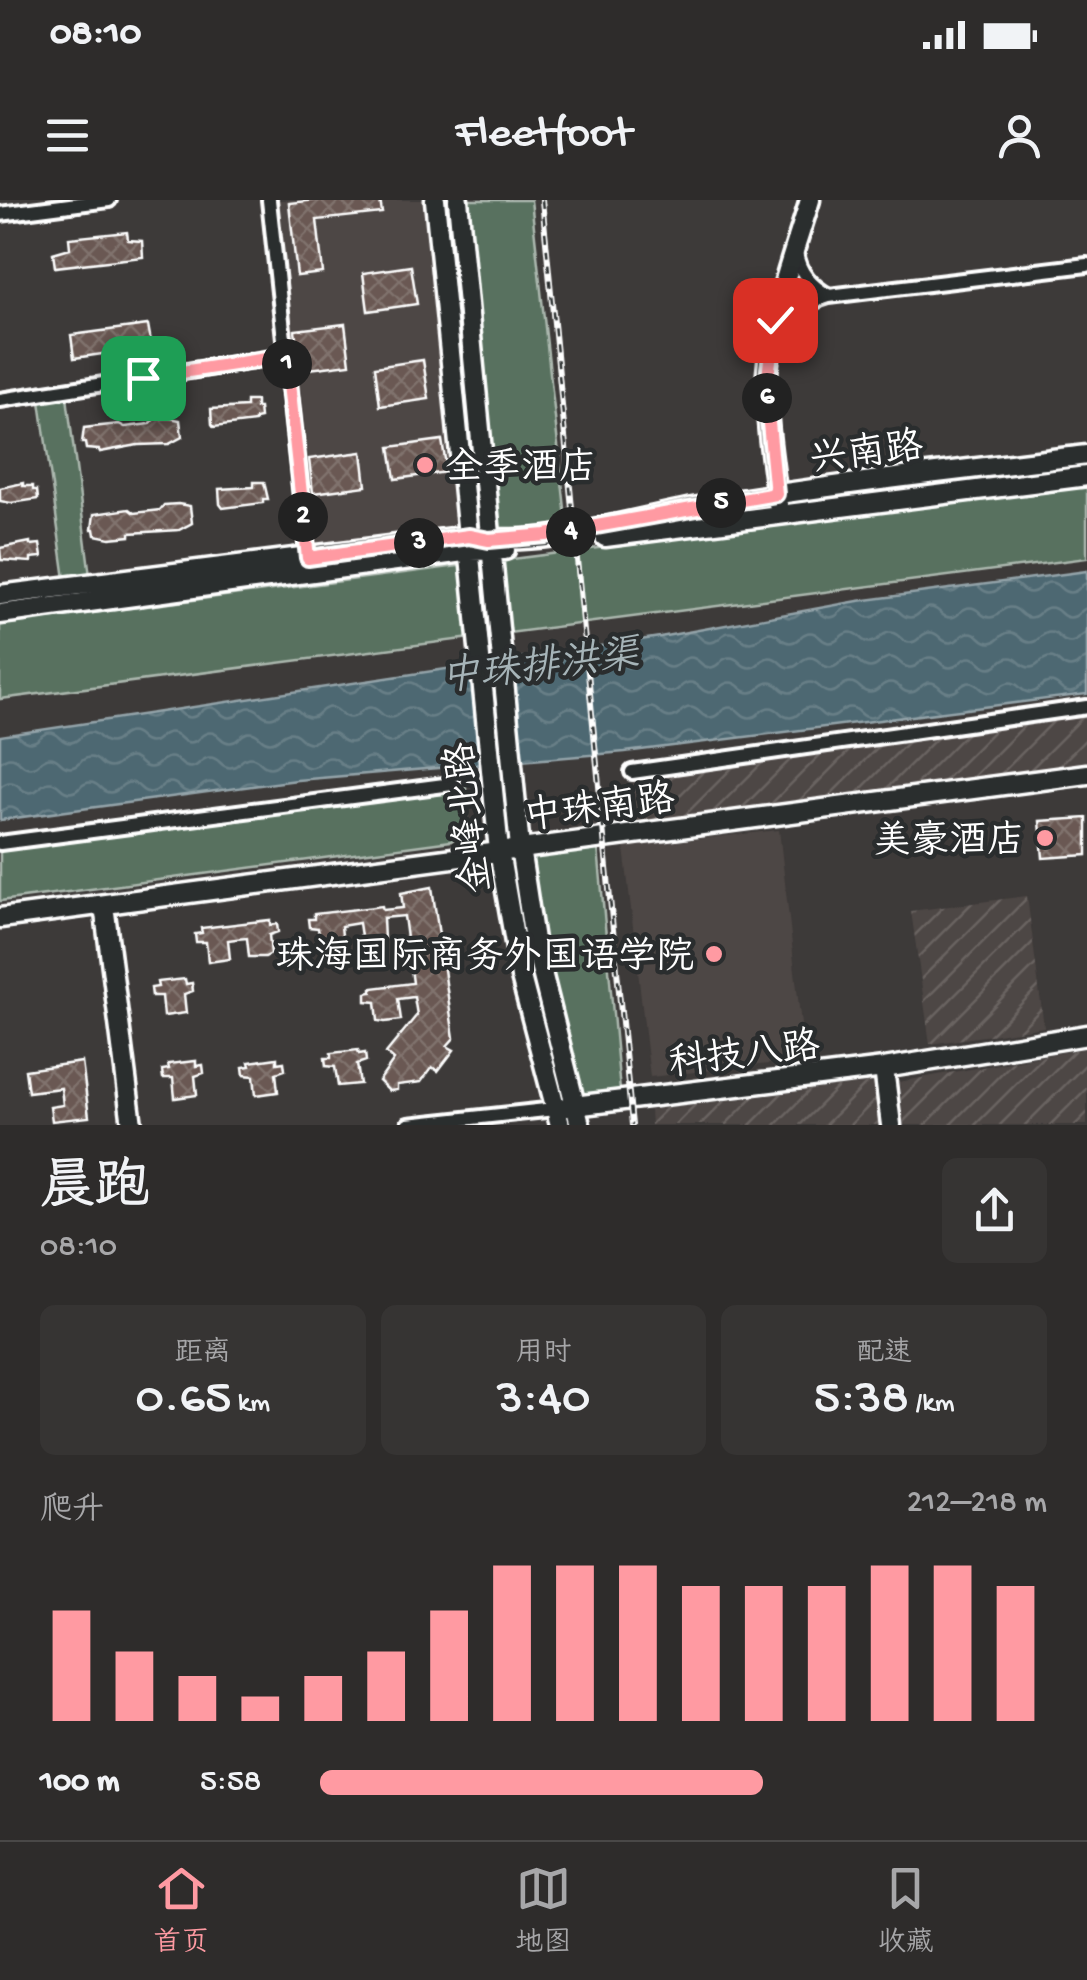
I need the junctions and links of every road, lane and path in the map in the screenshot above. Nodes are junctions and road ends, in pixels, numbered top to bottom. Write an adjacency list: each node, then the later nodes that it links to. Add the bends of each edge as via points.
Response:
1 (109, 200): 6 (street)
2 (268, 200): 12 (street)
3 (435, 200): 18 (street, 金峰北路)
4 (458, 200): 19 (street, 金峰北路)
5 (810, 200): 8 (street)
6 (45, 204): 7 (street)
7 (0, 214)
8 (796, 248): 10 (street, via 802,272); 11 (street)
9 (1087, 265): 10 (street)
10 (829, 296): 11 (street, via 800,308)
11 (770, 344): 16 (street, via 767,417)
12 (286, 356): 13 (street); 20 (street)
13 (0, 400)
14 (1087, 455): 16 (street, 兴南路)
15 (1087, 476): 17 (street, 兴南路)
16 (776, 494): 17 (street); 19 (street, 兴南路)
17 (779, 514): 19 (street, 兴南路)
18 (470, 544): 19 (street, 兴南路); 20 (street, 兴南路); 22 (street, 金峰北路)
19 (490, 546): 22 (street, 金峰北路)
20 (308, 565): 21 (street, 兴南路); 23 (street, 兴南路)
21 (0, 595)
22 (486, 599): 29 (street, 金峰北路); 30 (street, 金峰北路)
23 (0, 614)
24 (1087, 707): 25 (street)
25 (632, 772)
26 (1087, 774): 29 (street, 中珠南路)
27 (452, 784): 28 (street)
28 (0, 843)
29 (520, 848): 30 (street, 中珠南路); 35 (street, 金峰北路, via 534,940)
30 (499, 851): 31 (street, 中珠南路); 36 (street, 金峰北路, via 521,977)
31 (104, 905): 32 (street, 中珠南路); 37 (street)
32 (0, 918)
33 (1087, 1035): 34 (street, 科技八路)
34 (884, 1068): 35 (street, 科技八路); 39 (street)
35 (578, 1116): 36 (street, 科技八路)
36 (557, 1117): 38 (street, 科技八路)
37 (132, 1125)
38 (408, 1125)
39 (891, 1125)

